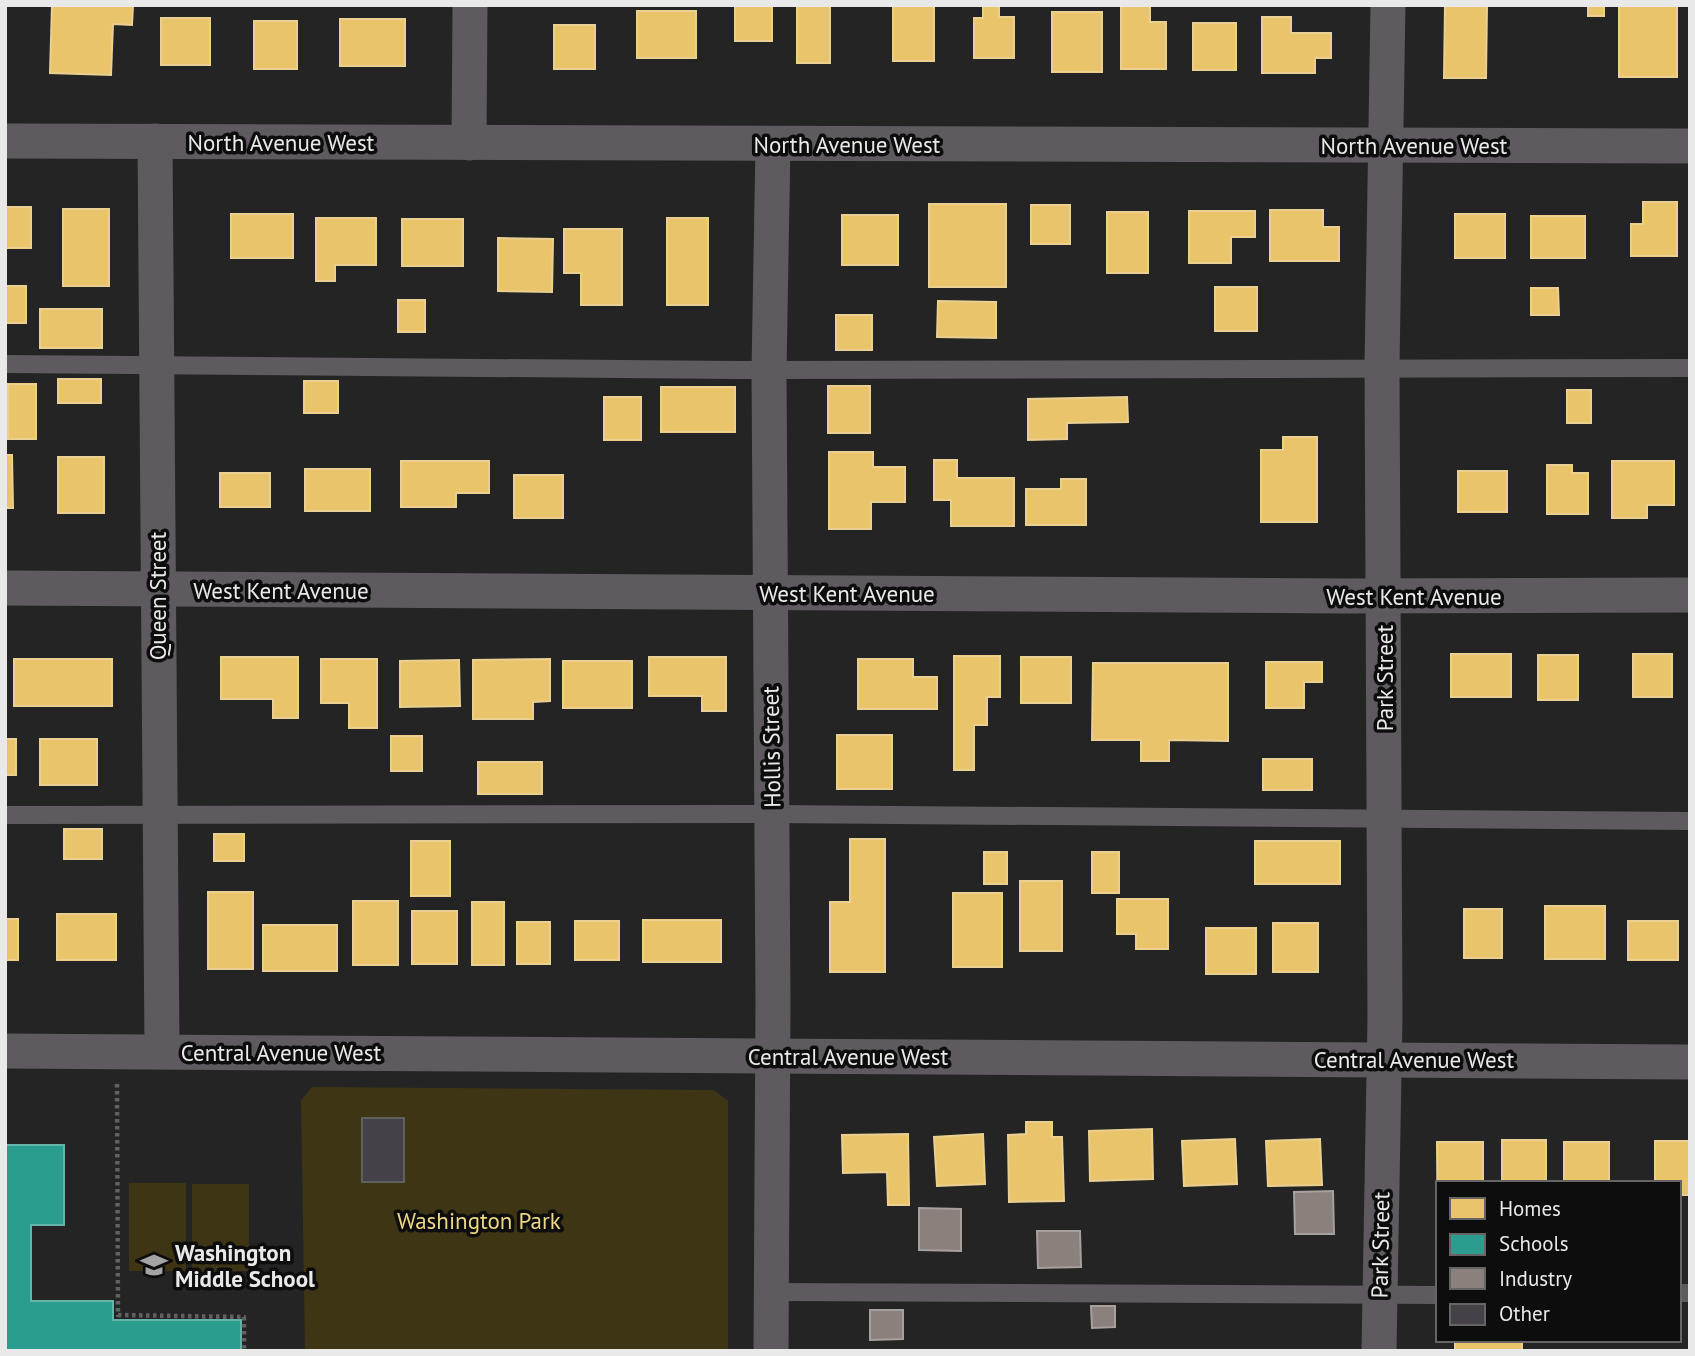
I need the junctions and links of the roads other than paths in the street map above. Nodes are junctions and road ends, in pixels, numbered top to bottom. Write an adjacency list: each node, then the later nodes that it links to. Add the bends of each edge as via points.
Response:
1 (470, 5): 5 (street)
2 (1388, 5): 7 (street, Park Street)
3 (5, 141): 4 (street, North Avenue West)
4 (155, 141): 5 (street, North Avenue West); 10 (street, Queen Street)
5 (468, 143): 6 (street, North Avenue West)
6 (773, 144): 7 (street, North Avenue West); 13 (street, Hollis Street)
7 (1386, 144): 8 (street, North Avenue West); 11 (street, Park Street)
8 (1690, 146)
9 (5, 364): 10 (lane)
10 (158, 365): 13 (lane); 15 (street, Queen Street)
11 (1382, 366): 12 (lane); 13 (lane); 18 (street, Park Street)
12 (1690, 368)
13 (769, 370): 16 (street, Hollis Street)
14 (5, 588): 15 (street, West Kent Avenue)
15 (156, 590): 16 (street, West Kent Avenue); 21 (street, Queen Street)
16 (770, 592): 18 (street, West Kent Avenue); 19 (street, Hollis Street)
17 (1690, 595): 18 (street, West Kent Avenue)
18 (1383, 596): 22 (street, Park Street)
19 (772, 814): 21 (lane); 22 (lane); 26 (street, Hollis Street)
20 (5, 815): 21 (lane)
21 (158, 815): 25 (street, Queen Street)
22 (1385, 819): 23 (lane); 27 (street, Park Street)
23 (1690, 821)
24 (5, 1051): 25 (street, Central Avenue West)
25 (162, 1051): 26 (street, Central Avenue West)
26 (772, 1056): 27 (street, Central Avenue West); 29 (street, Hollis Street)
27 (1383, 1058): 28 (street, Central Avenue West); 30 (street, Park Street)
28 (1690, 1062)
29 (770, 1292): 30 (lane); 32 (street, Hollis Street)
30 (1379, 1295): 31 (lane); 33 (street, Park Street)
31 (1436, 1295)
32 (771, 1351)
33 (1379, 1351)

